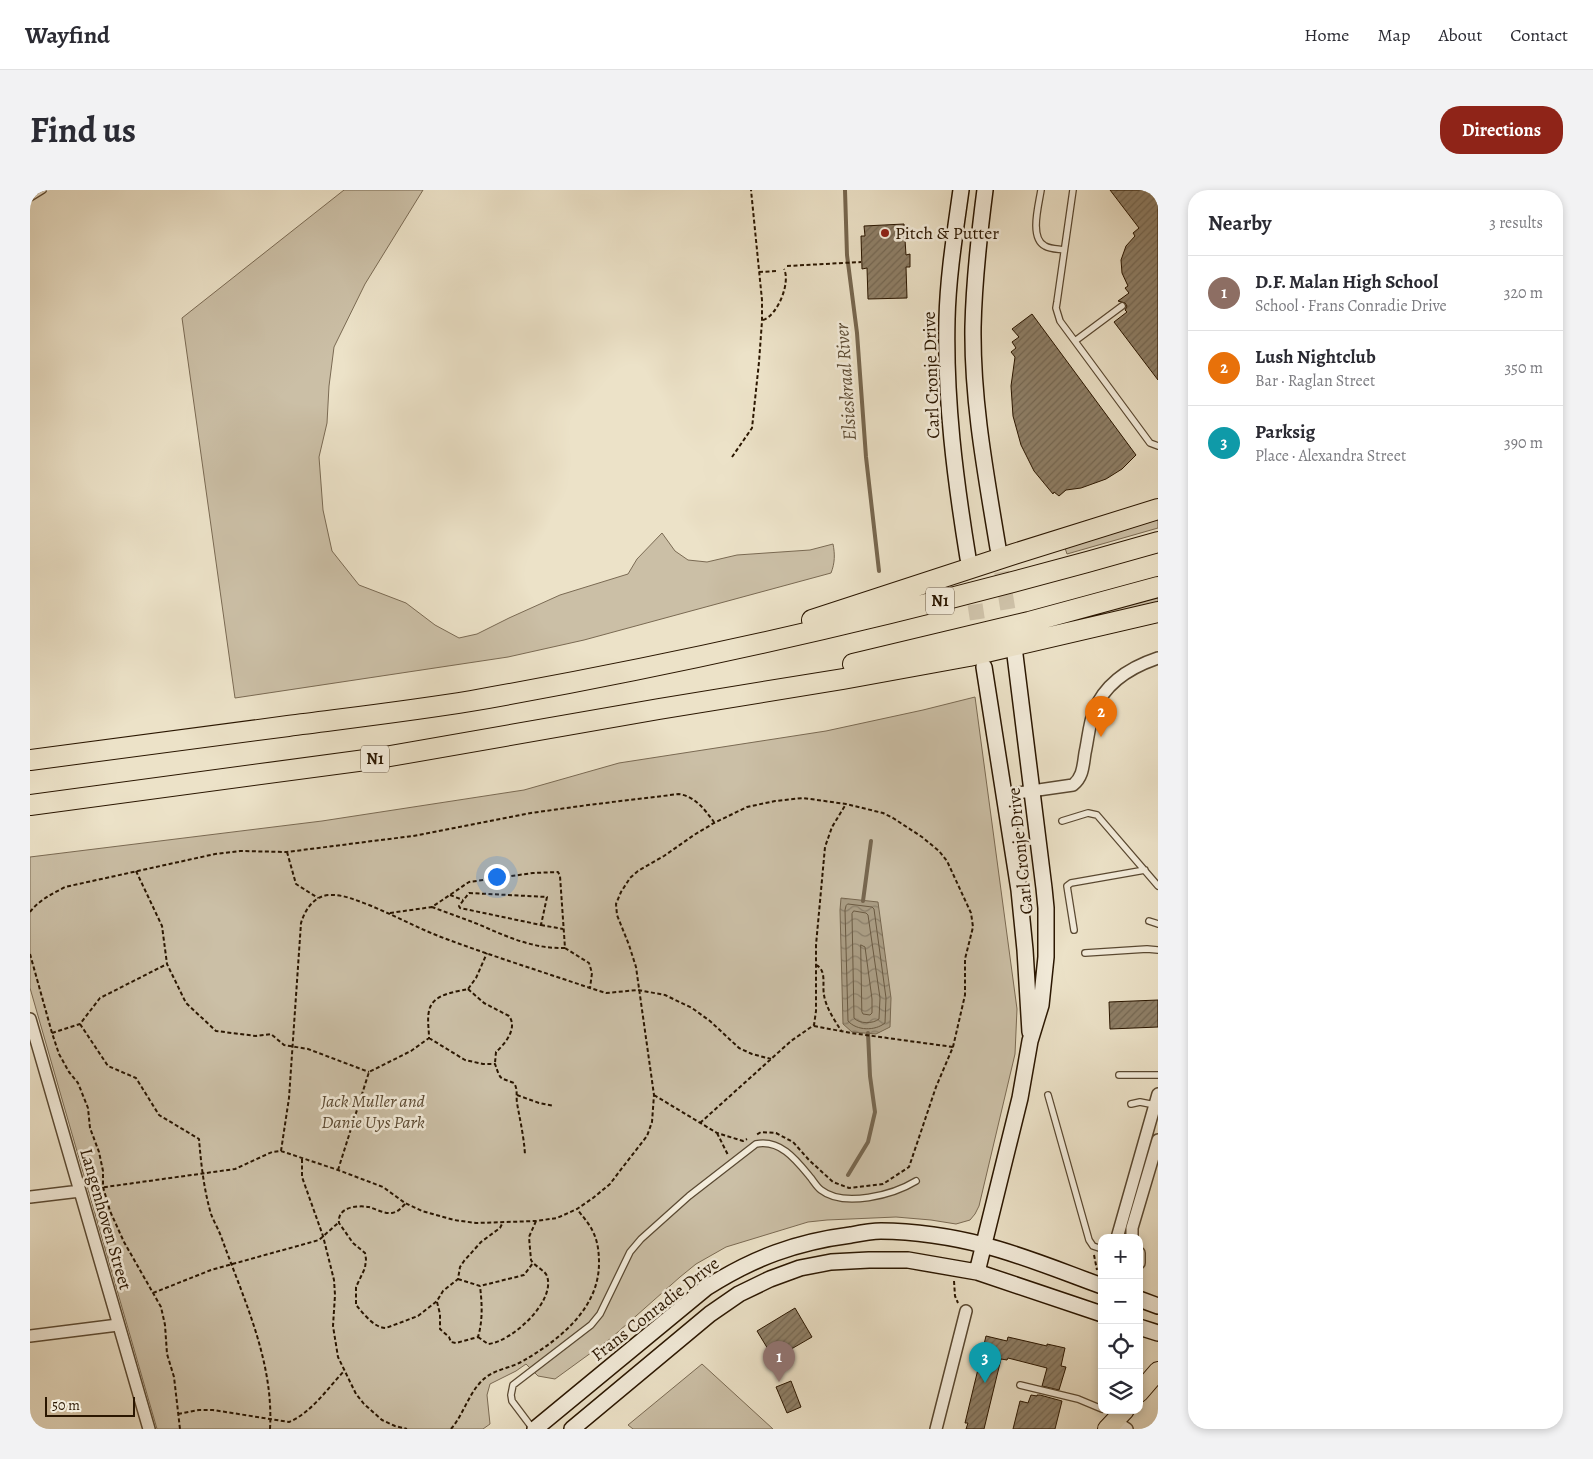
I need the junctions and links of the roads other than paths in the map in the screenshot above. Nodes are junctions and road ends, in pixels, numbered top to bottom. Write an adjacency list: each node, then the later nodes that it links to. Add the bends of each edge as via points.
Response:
1 (44, 190): 6 (lane)
2 (961, 190): 14 (main road, Carl Cronje Drive, via 949,282 946,351 950,432)
3 (985, 190): 13 (main road, via 974,290 974,371 981,447)
4 (1041, 190): 7 (lane, via 1037,237 1048,248)
5 (1073, 190): 7 (lane)
6 (30, 198)
7 (1064, 250): 9 (lane, via 1056,308 1060,321)
8 (1122, 306): 9 (lane)
9 (1075, 341): 10 (lane, via 1150,443)
10 (1158, 446)
11 (1158, 509): 17 (highway)
12 (1158, 542): 17 (highway, N1, via 877,617)
13 (998, 548)
14 (968, 558)
15 (1158, 587): 21 (highway, N1, via 964,638)
16 (1158, 612): 21 (highway, via 969,656)
17 (721, 652): 22 (highway, N1, via 469,701)
18 (1015, 655): 23 (main road, Carl Cronje Drive)
19 (1158, 658): 23 (street, via 1128,671 1100,697 1093,712 1078,780 1073,785)
20 (984, 667): 24 (main road, Carl Cronje Drive)
21 (659, 709): 25 (highway, N1, via 373,759)
22 (30, 760)
23 (1032, 790): 24 (street); 35 (main road, Carl Cronje Drive, via 1046,908 1046,949 1041,1005)
24 (1004, 795): 35 (main road, Carl Cronje Drive, via 1020,898)
25 (30, 805)
26 (1062, 821): 27 (lane, via 1088,813 1097,815)
27 (1144, 870): 28 (lane); 31 (lane, via 1067,886)
28 (1158, 886)
29 (1149, 921): 30 (lane)
30 (1158, 924)
31 (1074, 930)
32 (1158, 950): 33 (lane)
33 (1085, 953)
34 (30, 1018): 36 (street, Langenhoven Street)
35 (1030, 1041): 48 (main road, Carl Cronje Drive, via 1020,1098)
36 (36, 1061): 44 (street, Langenhoven Street)
37 (1119, 1075): 38 (lane)
38 (1158, 1075)
39 (1048, 1094): 49 (lane, via 1089,1240)
40 (1156, 1100): 41 (lane); 46 (street)
41 (1131, 1104)
42 (1158, 1140): 47 (street)
43 (916, 1181): 65 (lane, via 870,1198 836,1198 821,1190 783,1148 765,1142 756,1144 641,1238 630,1252 592,1325 513,1385 512,1401)
44 (84, 1190): 45 (street); 56 (street, Langenhoven Street)
45 (30, 1197)
46 (1118, 1234)
47 (1132, 1234)
48 (984, 1245): 50 (main road, Carl Cronje Drive); 51 (main road, Frans Conradie Drive); 65 (main road, Frans Conradie Drive, via 880,1231 832,1237 763,1257 706,1288)
49 (1098, 1248)
50 (978, 1272): 55 (main road); 66 (main road, via 908,1260 869,1260 831,1262 800,1268 770,1279 739,1294 710,1314)
51 (1098, 1279)
52 (1143, 1300): 53 (main road)
53 (1158, 1306)
54 (966, 1311): 67 (street)
55 (1098, 1313)
56 (118, 1325): 59 (street); 64 (street, Langenhoven Street)
57 (1143, 1328): 58 (main road)
58 (1158, 1333)
59 (30, 1336)
60 (1158, 1371): 62 (main road)
61 (1020, 1385): 63 (lane, via 1078,1399)
62 (1143, 1388)
63 (1112, 1418)
64 (149, 1429)
65 (534, 1429)
66 (572, 1429)
67 (936, 1429)

